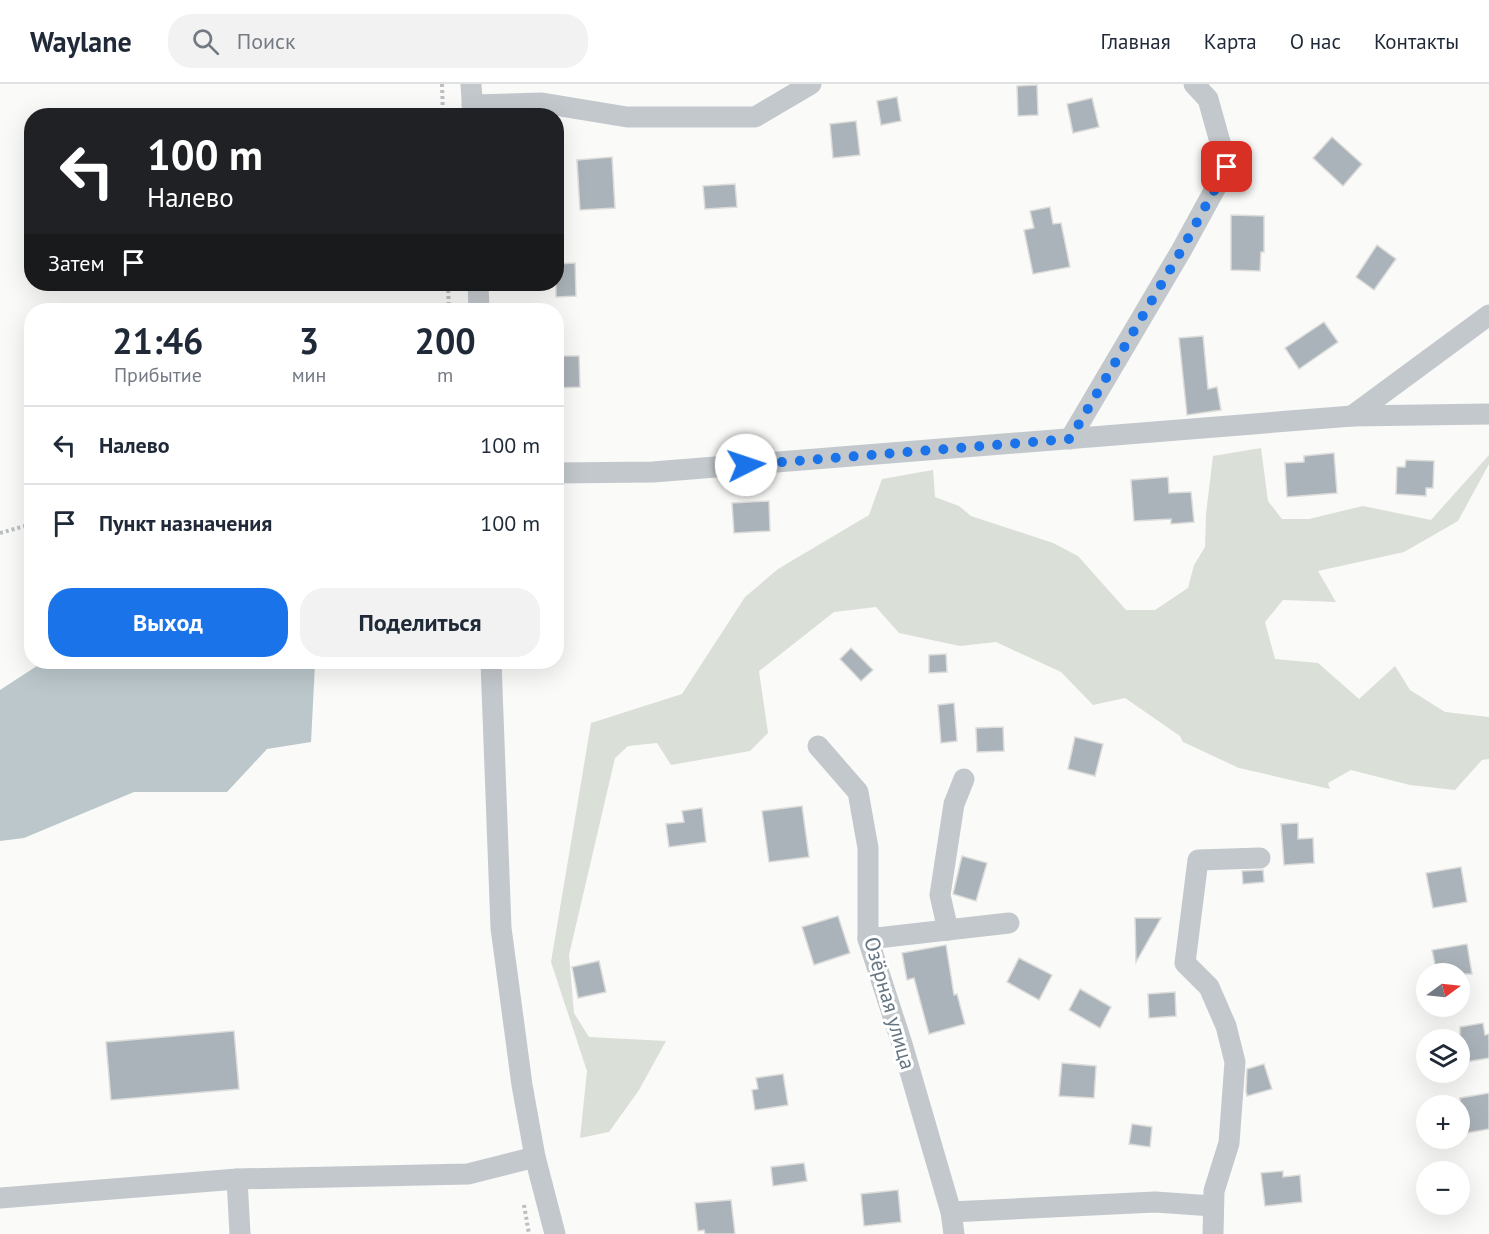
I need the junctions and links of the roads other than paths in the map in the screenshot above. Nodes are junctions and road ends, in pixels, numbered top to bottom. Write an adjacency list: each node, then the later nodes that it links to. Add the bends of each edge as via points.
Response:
1 (471, 84): 4 (street)
2 (811, 84): 5 (street, via 755,117 627,117 542,103)
3 (1194, 84): 9 (street, via 1208,99 1227,167)
4 (472, 108)
5 (492, 108)
6 (1489, 315): 8 (street)
7 (1489, 414): 8 (street)
8 (1352, 416): 9 (street)
9 (1070, 439): 10 (street, via 653,472)
10 (564, 473)
11 (491, 669): 18 (street, via 501,928)
12 (818, 746): 17 (street, Озёрная улица, via 858,792 868,848)
13 (964, 779): 16 (street, via 954,804 940,895)
14 (1260, 858): 21 (street, via 1198,860 1185,963 1209,987 1226,1026 1235,1062 1229,1143)
15 (1009, 923): 16 (street)
16 (948, 930): 17 (street)
17 (868, 939): 22 (street, Озёрная улица)
18 (535, 1157): 19 (street, via 468,1174); 24 (street)
19 (237, 1179): 20 (street); 23 (street)
20 (0, 1198)
21 (1213, 1206): 22 (street, via 1155,1202); 26 (street)
22 (951, 1212): 25 (street, Озёрная улица)
23 (240, 1234)
24 (555, 1234)
25 (954, 1234)
26 (1213, 1234)

